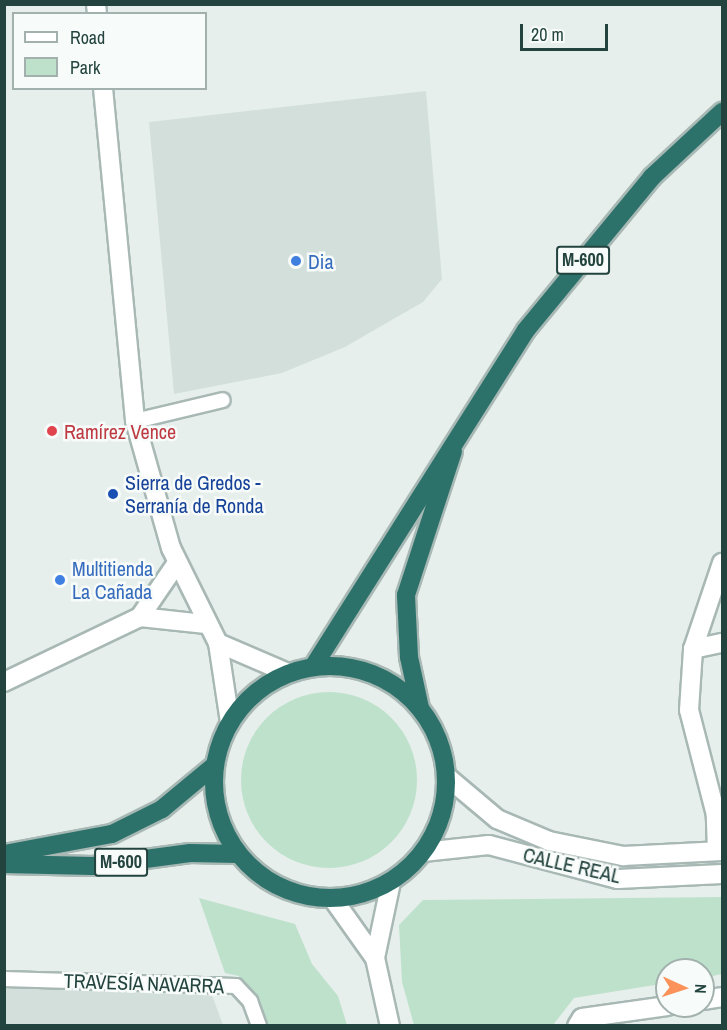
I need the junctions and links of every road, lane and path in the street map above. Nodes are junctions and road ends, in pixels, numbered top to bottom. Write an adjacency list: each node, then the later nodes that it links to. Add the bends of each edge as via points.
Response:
1 (103, 90): 4 (street)
2 (723, 112): 5 (highway, M-600, via 652,177 526,330)
3 (224, 400): 4 (lane)
4 (135, 421): 6 (street)
5 (462, 423): 13 (highway, M-600); 16 (highway, M-600, via 406,596 409,657)
6 (177, 563): 8 (street); 9 (street)
7 (723, 563): 12 (street)
8 (140, 617): 9 (street); 15 (street)
9 (204, 624): 10 (street)
10 (218, 643): 14 (street); 17 (street)
11 (723, 643): 12 (street)
12 (693, 649): 20 (street, via 689,710 716,815)
13 (313, 667): 14 (highway, M-600); 16 (highway, M-600, via 372,673)
14 (288, 673): 17 (highway, M-600, via 255,693)
15 (4, 682)
16 (420, 708): 19 (highway, M-600, via 442,752)
17 (230, 722): 18 (highway, M-600)
18 (215, 765): 22 (highway, M-600, via 162,809 112,834); 23 (highway, M-600, via 217,812)
19 (446, 776): 20 (street, CALLE REAL, via 497,819 549,841 623,856); 21 (highway, M-600, via 441,816)
20 (720, 851)
21 (423, 852): 25 (street, CALLE REAL, via 489,845 618,879); 26 (highway, M-600)
22 (4, 854)
23 (238, 854): 24 (highway, M-600, via 190,853 93,866); 27 (highway, M-600, via 264,879 297,895)
24 (4, 864)
25 (723, 874)
26 (391, 882): 27 (highway, M-600); 28 (street)
27 (333, 899): 28 (street)
28 (375, 958): 32 (street)
29 (4, 979): 31 (lane, TRAVESÍA NAVARRA, via 236,986 250,1001)
30 (655, 1008): 33 (street, via 582,1018)
31 (259, 1026)
32 (390, 1026)
33 (577, 1026)

